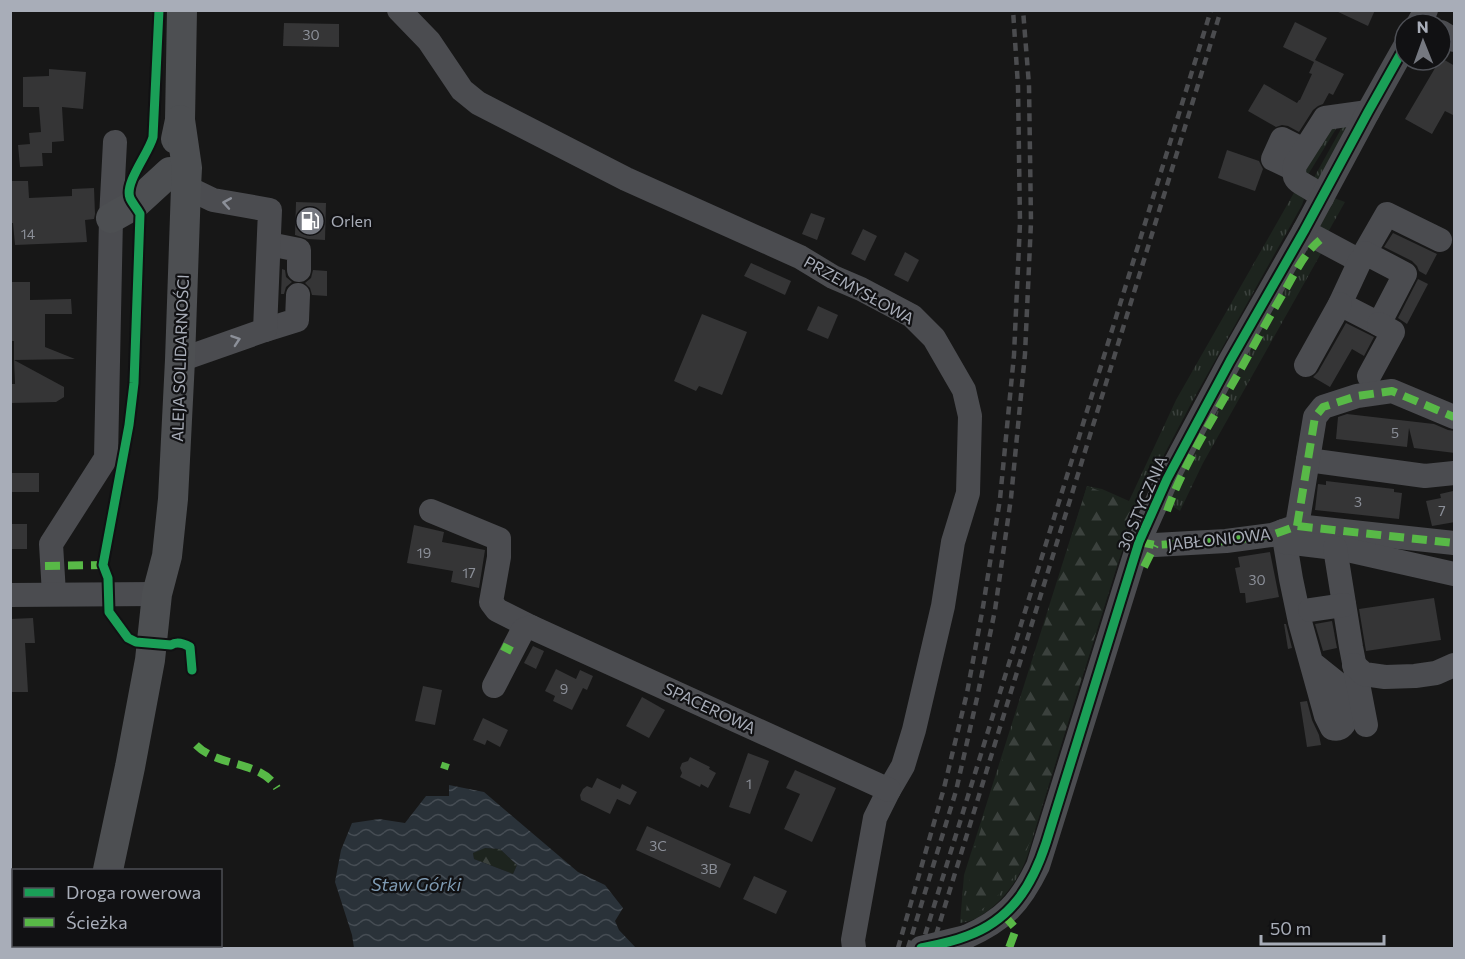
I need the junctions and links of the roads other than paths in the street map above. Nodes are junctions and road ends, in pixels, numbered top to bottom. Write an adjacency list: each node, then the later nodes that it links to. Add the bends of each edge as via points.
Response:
1 (182, 10): 6 (main road, ALEJA SOLIDARNOŚCI)
2 (399, 10): 41 (street, PRZEMYSŁOWA, via 429,41 462,90 478,104 626,179 861,289 912,316 934,338 964,390 970,416 968,493 953,542 943,606 914,730 903,766)
3 (1393, 67): 4 (street, 30 STYCZNIA)
4 (1368, 112): 7 (street, 30 STYCZNIA); 7 (street, via 1325,118 1299,160 1295,178)
5 (115, 142): 8 (street)
6 (178, 180): 8 (main road); 11 (street, one-way to 6, via 270,210 213,200); 18 (main road, ALEJA SOLIDARNOŚCI); 31 (main road, ALEJA SOLIDARNOŚCI, via 153,556)
7 (1322, 198): 9 (street, 30 STYCZNIA)
8 (111, 218): 30 (street, via 106,458 51,544)
9 (1304, 231): 12 (street); 26 (street, 30 STYCZNIA, via 1181,451)
10 (1440, 240): 12 (street, via 1387,214)
11 (269, 244): 13 (street, via 299,250); 17 (street)
12 (1363, 257): 15 (street); 16 (street, via 1405,274)
13 (299, 270)
14 (298, 295): 17 (street, via 297,320)
15 (1340, 304): 16 (street); 19 (street)
16 (1380, 324): 20 (street, via 1393,332)
17 (265, 330): 18 (street, one-way to 17)
18 (180, 360): 31 (main road, ALEJA SOLIDARNOŚCI, via 173,499 167,556)
19 (1306, 365)
20 (1369, 376)
21 (1455, 417): 22 (street, via 1392,391 1357,396 1323,407 1315,417)
22 (1308, 460): 23 (street, via 1425,476); 25 (street)
23 (1455, 473)
24 (431, 511): 35 (street, SPACEROWA, via 499,539 491,602 497,610)
25 (1288, 533): 26 (street, JABŁONIOWA, via 1226,541 1155,545); 27 (street, JABŁONIOWA); 28 (street); 36 (street, via 1291,579)
26 (1139, 542): 44 (street, 30 STYCZNIA, bridge, via 1038,867 1025,891 1004,915 979,931)
27 (1455, 543)
28 (1335, 548): 29 (street); 33 (street)
29 (1455, 574)
30 (54, 594): 31 (street); 32 (street)
31 (157, 594): 42 (main road, ALEJA SOLIDARNOŚCI, via 150,660)
32 (10, 595)
33 (1344, 605): 34 (street); 37 (street)
34 (1311, 610)
35 (531, 627): 39 (street, via 523,630); 41 (street, SPACEROWA)
36 (1312, 663)
37 (1354, 664): 38 (street, via 1364,674 1385,676 1436,673); 40 (street)
38 (1455, 665)
39 (494, 686)
40 (1366, 725)
41 (889, 790): 43 (street, PRZEMYSŁOWA, via 875,818)
42 (108, 869)
43 (854, 948)
44 (921, 948)

